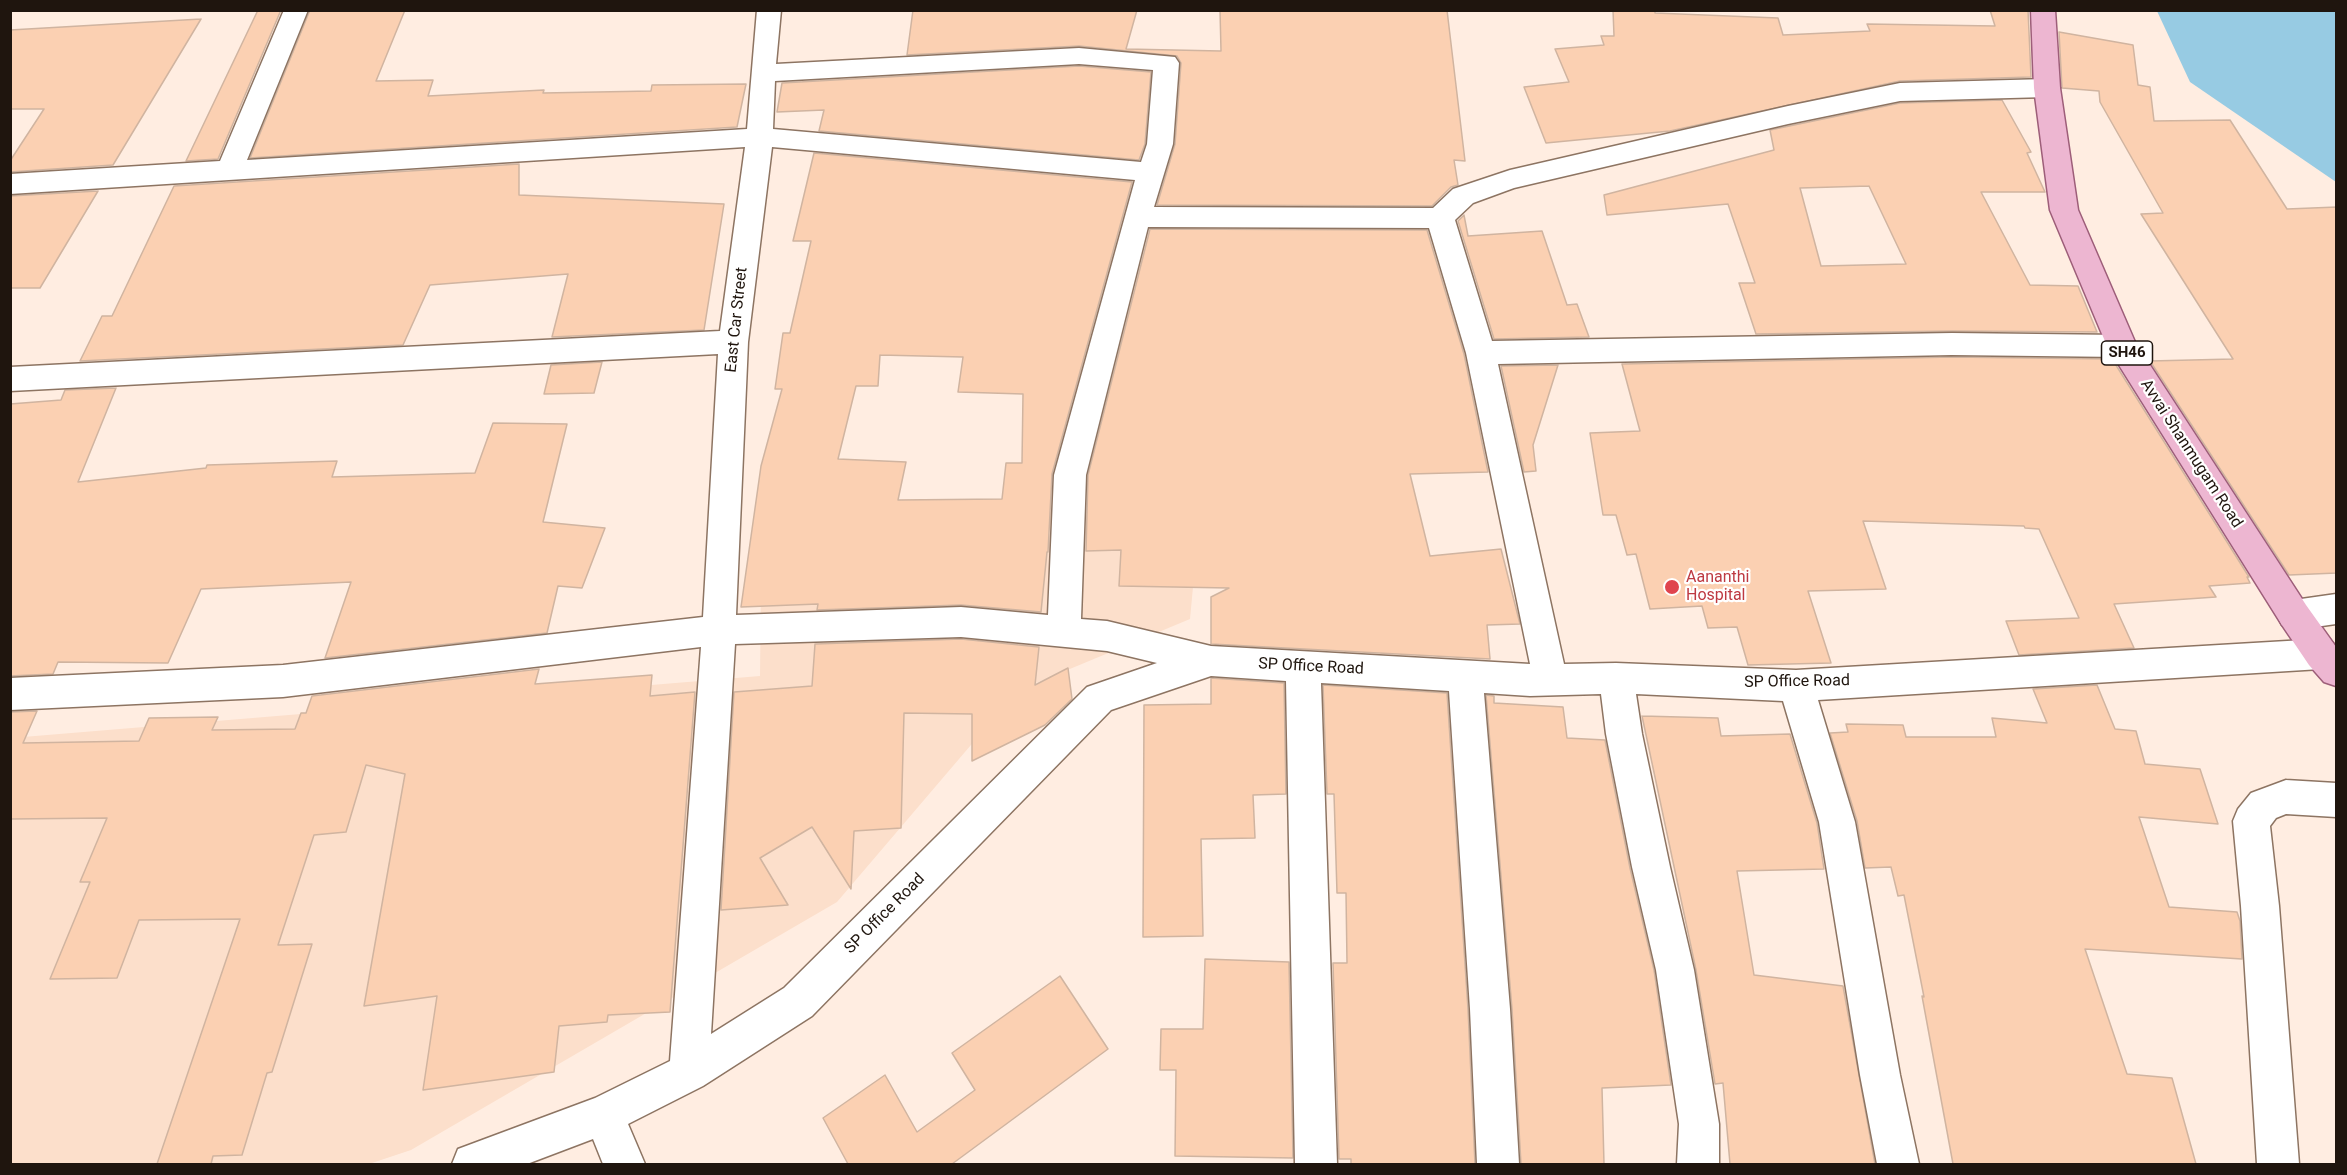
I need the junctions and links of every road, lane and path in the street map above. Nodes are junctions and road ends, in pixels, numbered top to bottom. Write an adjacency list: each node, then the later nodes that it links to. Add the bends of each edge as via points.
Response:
1 (296, 10): 7 (street)
2 (770, 10): 4 (street, East Car Street)
3 (2043, 10): 5 (main road, Avvai Shanmugam Road / SH46)
4 (762, 74): 6 (street, East Car Street); 8 (street, via 1079,56 1166,63 1160,144)
5 (2047, 88): 11 (street, via 1900,92 1800,113 1510,180 1463,196); 13 (main road, Avvai Shanmugam Road / SH46, via 2064,210)
6 (760, 137): 7 (street); 8 (street); 12 (street, East Car Street)
7 (229, 171): 9 (street)
8 (1151, 172): 10 (street)
9 (10, 184)
10 (1137, 217): 11 (street); 19 (street, via 1070,475)
11 (1440, 218): 14 (street)
12 (733, 342): 15 (street); 18 (street, East Car Street)
13 (2122, 345): 14 (street, via 1952,344); 17 (main road, Avvai Shanmugam Road / SH46)
14 (1481, 353): 25 (street)
15 (10, 379)
16 (2337, 609): 17 (street)
17 (2294, 615): 21 (main road, Avvai Shanmugam Road / SH46)
18 (719, 630): 19 (street, via 961,622); 27 (street, via 283,681); 29 (street, East Car Street)
19 (1064, 633): 20 (street, via 1107,636)
20 (1211, 661): 22 (street, SP Office Road); 29 (street, SP Office Road, via 1099,698 798,1002)
21 (2329, 662): 26 (street, SP Office Road)
22 (1303, 666): 23 (street, SP Office Road); 33 (street)
23 (1465, 676): 25 (street, SP Office Road); 34 (street)
24 (1616, 678): 25 (street, SP Office Road); 26 (street, SP Office Road); 35 (street, via 1633,778 1676,970 1699,1124)
25 (1550, 680)
26 (1796, 686): 36 (street, via 1837,822)
27 (10, 694)
28 (2337, 800): 37 (street, via 2286,797 2264,805 2251,821)
29 (688, 1072): 30 (street, SP Office Road)
30 (604, 1115): 31 (street, SP Office Road); 32 (street)
31 (473, 1164)
32 (624, 1164)
33 (1316, 1164)
34 (1498, 1164)
35 (1698, 1164)
36 (1898, 1164)
37 (2278, 1164)

